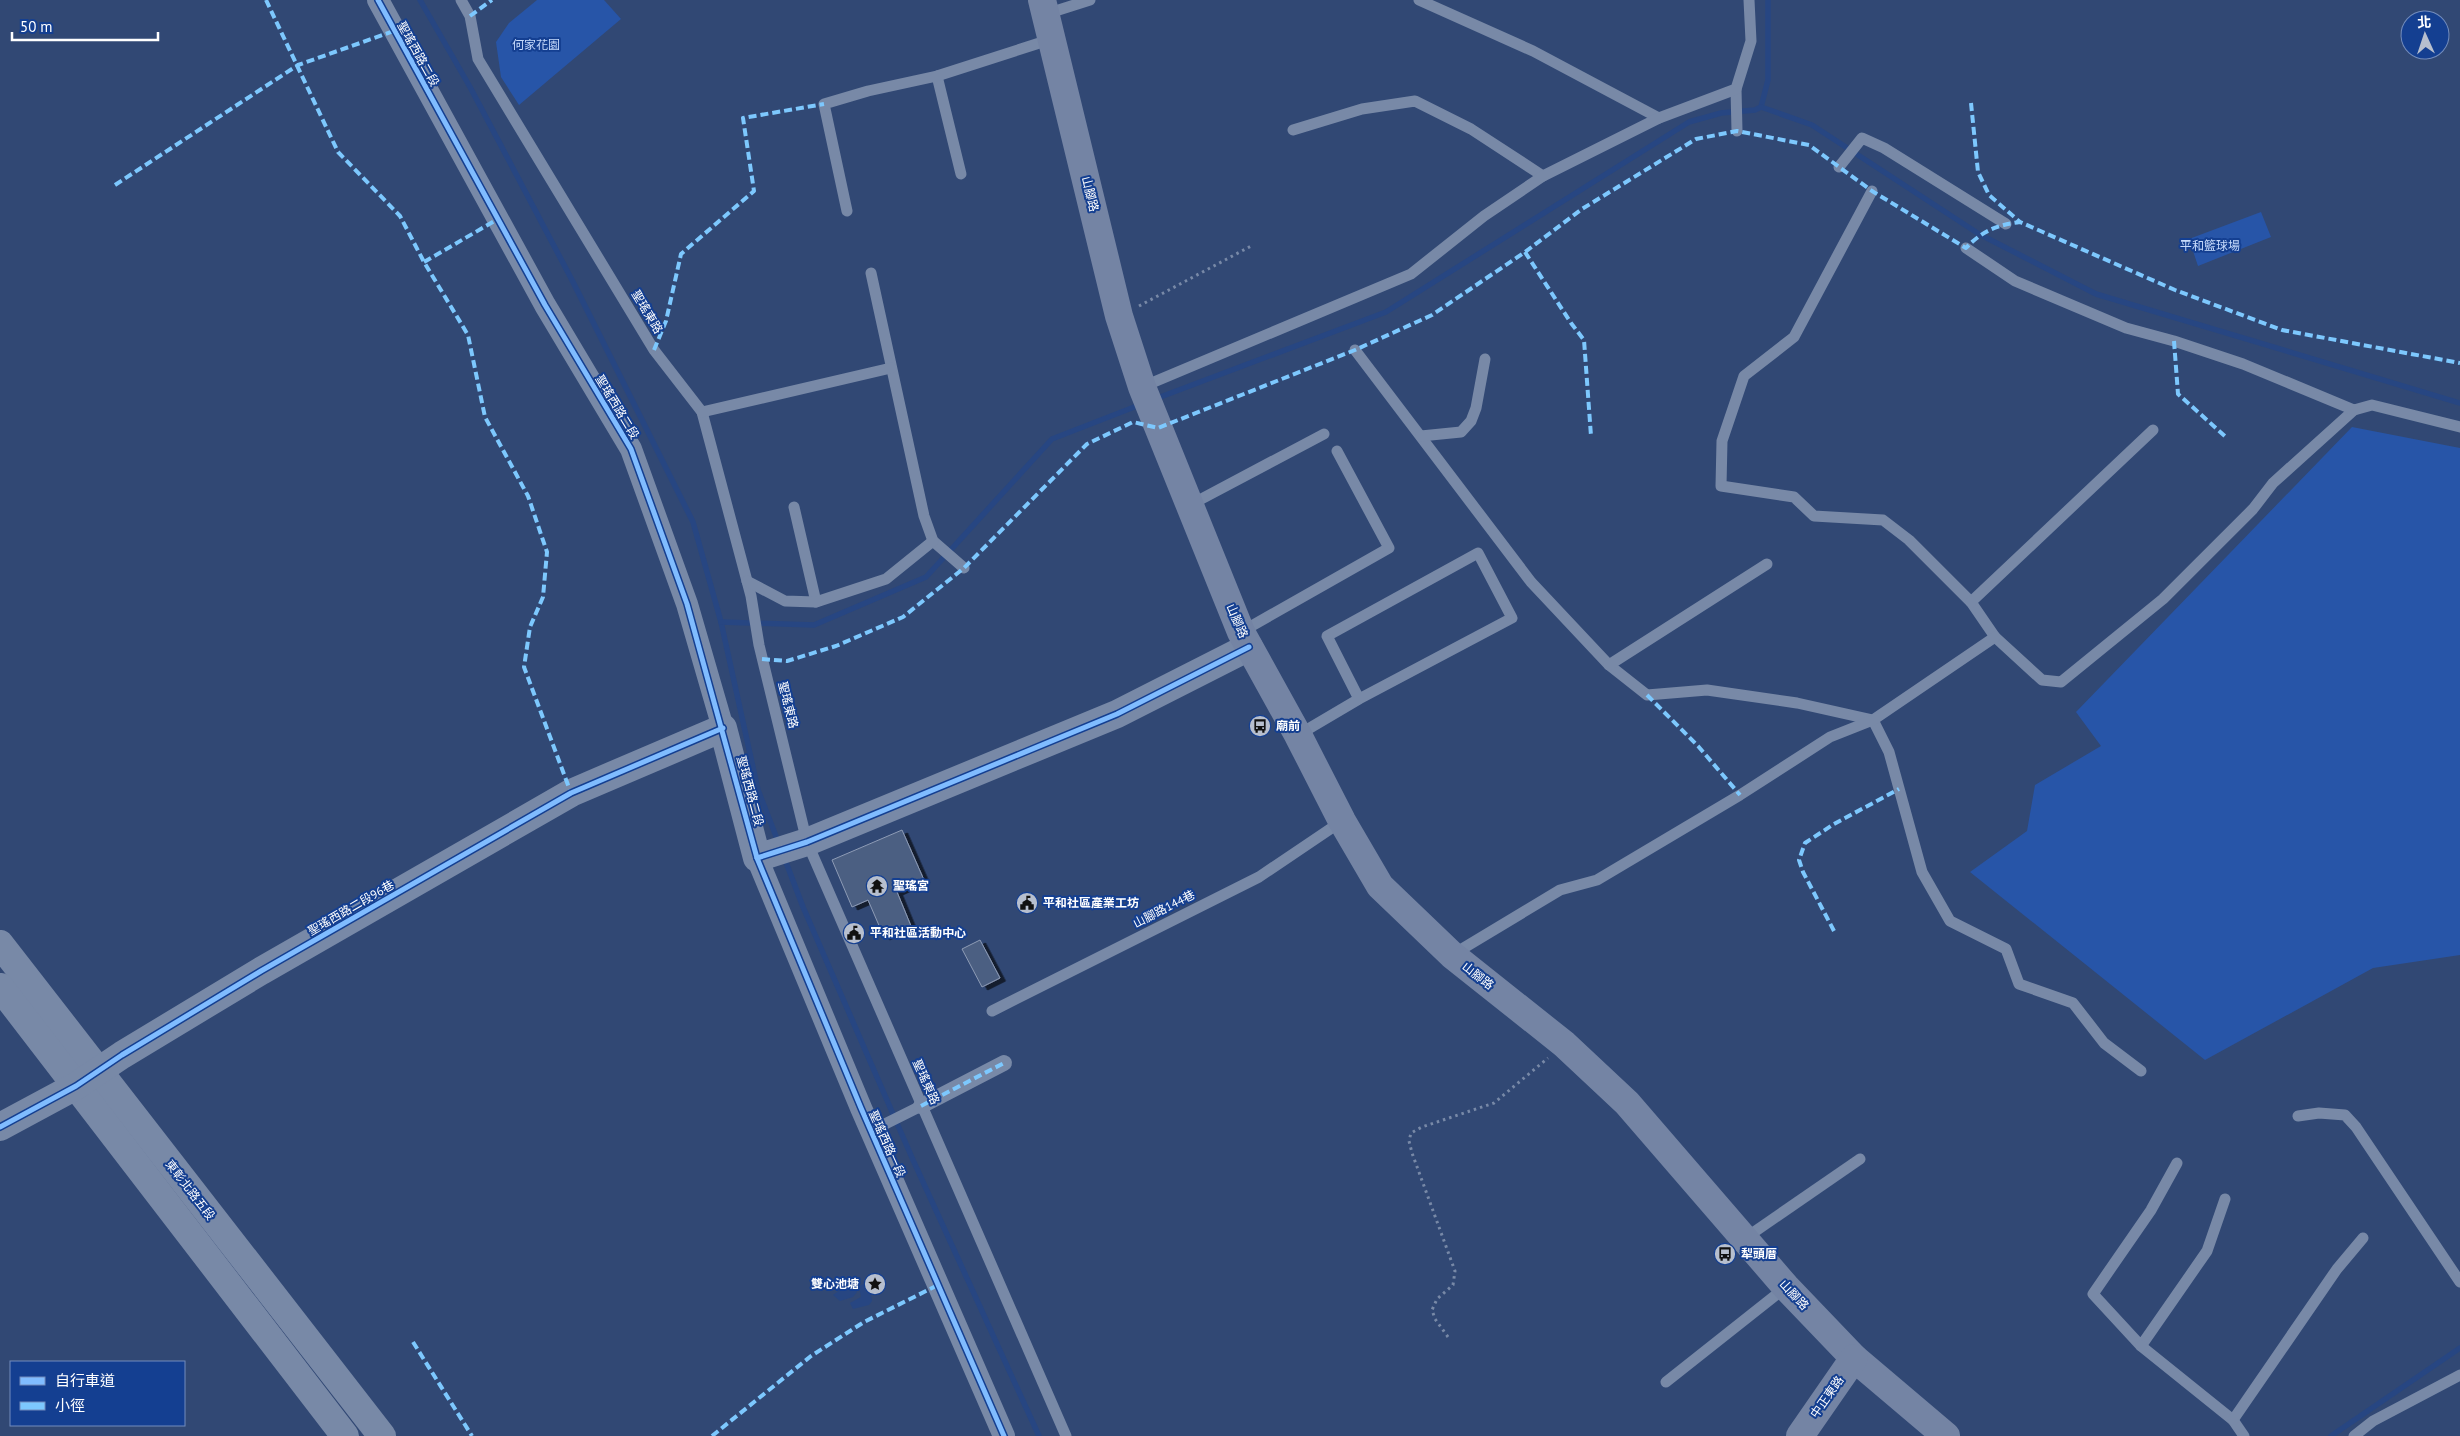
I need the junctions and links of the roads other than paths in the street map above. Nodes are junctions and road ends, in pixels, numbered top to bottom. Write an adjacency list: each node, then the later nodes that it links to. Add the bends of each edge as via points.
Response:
1 (378, 0): 44 (street, 聖瑤西路二段, via 545,305 631,449 687,604)
2 (461, 0): 25 (lane, 聖瑤東路, via 470,16 478,59 654,350)
3 (1090, 0): 6 (lane)
4 (1420, 0): 9 (lane, via 1533,51)
5 (1749, 0): 8 (lane, via 1751,41)
6 (1047, 18): 7 (lane); 23 (main road, 山腳路, via 1119,316)
7 (937, 76): 13 (lane); 16 (lane, via 868,90 824,104)
8 (1736, 89): 9 (lane); 11 (lane)
9 (1659, 118): 14 (lane)
10 (1293, 130): 14 (lane, via 1362,109 1415,101 1471,129)
11 (1737, 131)
12 (1839, 167): 17 (lane, via 1862,138 1884,148)
13 (961, 174)
14 (1543, 176): 23 (lane, via 1484,216 1411,274)
15 (1872, 191): 38 (lane, via 1794,337 1744,376 1722,441 1721,486 1794,497 1814,516 1882,520 1909,540)
16 (847, 212)
17 (2006, 224)
18 (1966, 248): 24 (lane, via 2014,281 2126,328 2243,364)
19 (871, 273): 22 (lane)
20 (1355, 350): 29 (lane)
21 (1484, 360): 29 (lane, via 1471,421 1460,432)
22 (891, 368): 25 (lane); 33 (lane, via 924,516)
23 (1142, 387): 31 (main road, 山腳路)
24 (2354, 410): 26 (lane, via 2372,405); 39 (lane, via 2273,483 2253,509 2163,598 2061,682 2042,680)
25 (702, 412): 36 (lane, 聖瑤東路)
26 (2460, 427)
27 (2153, 430): 38 (lane)
28 (1324, 434): 31 (lane)
29 (1422, 436): 41 (lane, via 1531,582)
30 (1337, 451): 40 (lane, via 1389,548)
31 (1190, 504): 40 (main road, 山腳路)
32 (794, 507): 37 (lane)
33 (933, 540): 35 (lane); 37 (lane, via 886,580)
34 (1767, 564): 41 (lane)
35 (964, 568)
36 (747, 580): 37 (lane, via 785,601); 47 (lane, 聖瑤東路)
37 (816, 602)
38 (1971, 602): 39 (lane)
39 (1995, 637): 43 (lane)
40 (1245, 640): 45 (main road, 山腳路); 47 (street, via 1117,714)
41 (1609, 665): 43 (lane, via 1647,695 1707,690 1797,703)
42 (1359, 699): 42 (lane, via 1327,636 1478,553 1512,618); 45 (lane)
43 (1873, 720): 50 (lane, via 1830,737 1597,880 1560,890); 54 (lane, via 1889,752 1922,872 1950,921 2006,949 2019,984 2073,1003 2104,1043)
44 (723, 728): 48 (street, 聖瑤西路二段); 55 (street, 聖瑤西路二段96巷, via 571,793 261,971)
45 (1298, 735): 46 (main road, 山腳路)
46 (1342, 821): 50 (main road, 山腳路, via 1380,886); 52 (lane, 山腳路144巷, via 1259,877)
47 (803, 844): 48 (street); 56 (lane, 聖瑤東路)
48 (757, 858): 59 (street, 聖瑤西路一段)
49 (0, 944): 55 (street, 東彰北路五段)
50 (1452, 955): 64 (main road, 山腳路, via 1564,1044 1627,1104)
51 (0, 987): 55 (street, 東彰北路五段)
52 (992, 1011)
53 (1004, 1063): 56 (street)
54 (2141, 1071)
55 (87, 1078): 58 (street, 聖瑤西路二段96巷); 72 (street, 東彰北路五段); 73 (street, 東彰北路五段)
56 (921, 1106): 59 (lane); 75 (lane, 聖瑤東路)
57 (2298, 1116): 65 (lane, via 2319,1113 2345,1115)
58 (0, 1127)
59 (871, 1131): 74 (street, 聖瑤西路一段)
60 (1860, 1159): 64 (lane)
61 (2177, 1163): 67 (lane, via 2151,1210 2093,1294)
62 (2225, 1198): 67 (lane, via 2207,1251)
63 (2363, 1238): 71 (lane, via 2337,1268)
64 (1744, 1239): 66 (main road, 山腳路)
65 (2460, 1282)
66 (1786, 1287): 68 (main road, 山腳路); 70 (lane)
67 (2141, 1346): 71 (lane)
68 (1854, 1358): 76 (main road, 中正東路); 77 (main road, 山腳路)
69 (2460, 1375): 79 (lane, via 2373,1421)
70 (1666, 1382)
71 (2232, 1420): 78 (lane)
72 (345, 1436)
73 (382, 1436)
74 (1004, 1436)
75 (1066, 1436)
76 (1800, 1436)
77 (1946, 1436)
78 (2244, 1436)
79 (2354, 1436)

